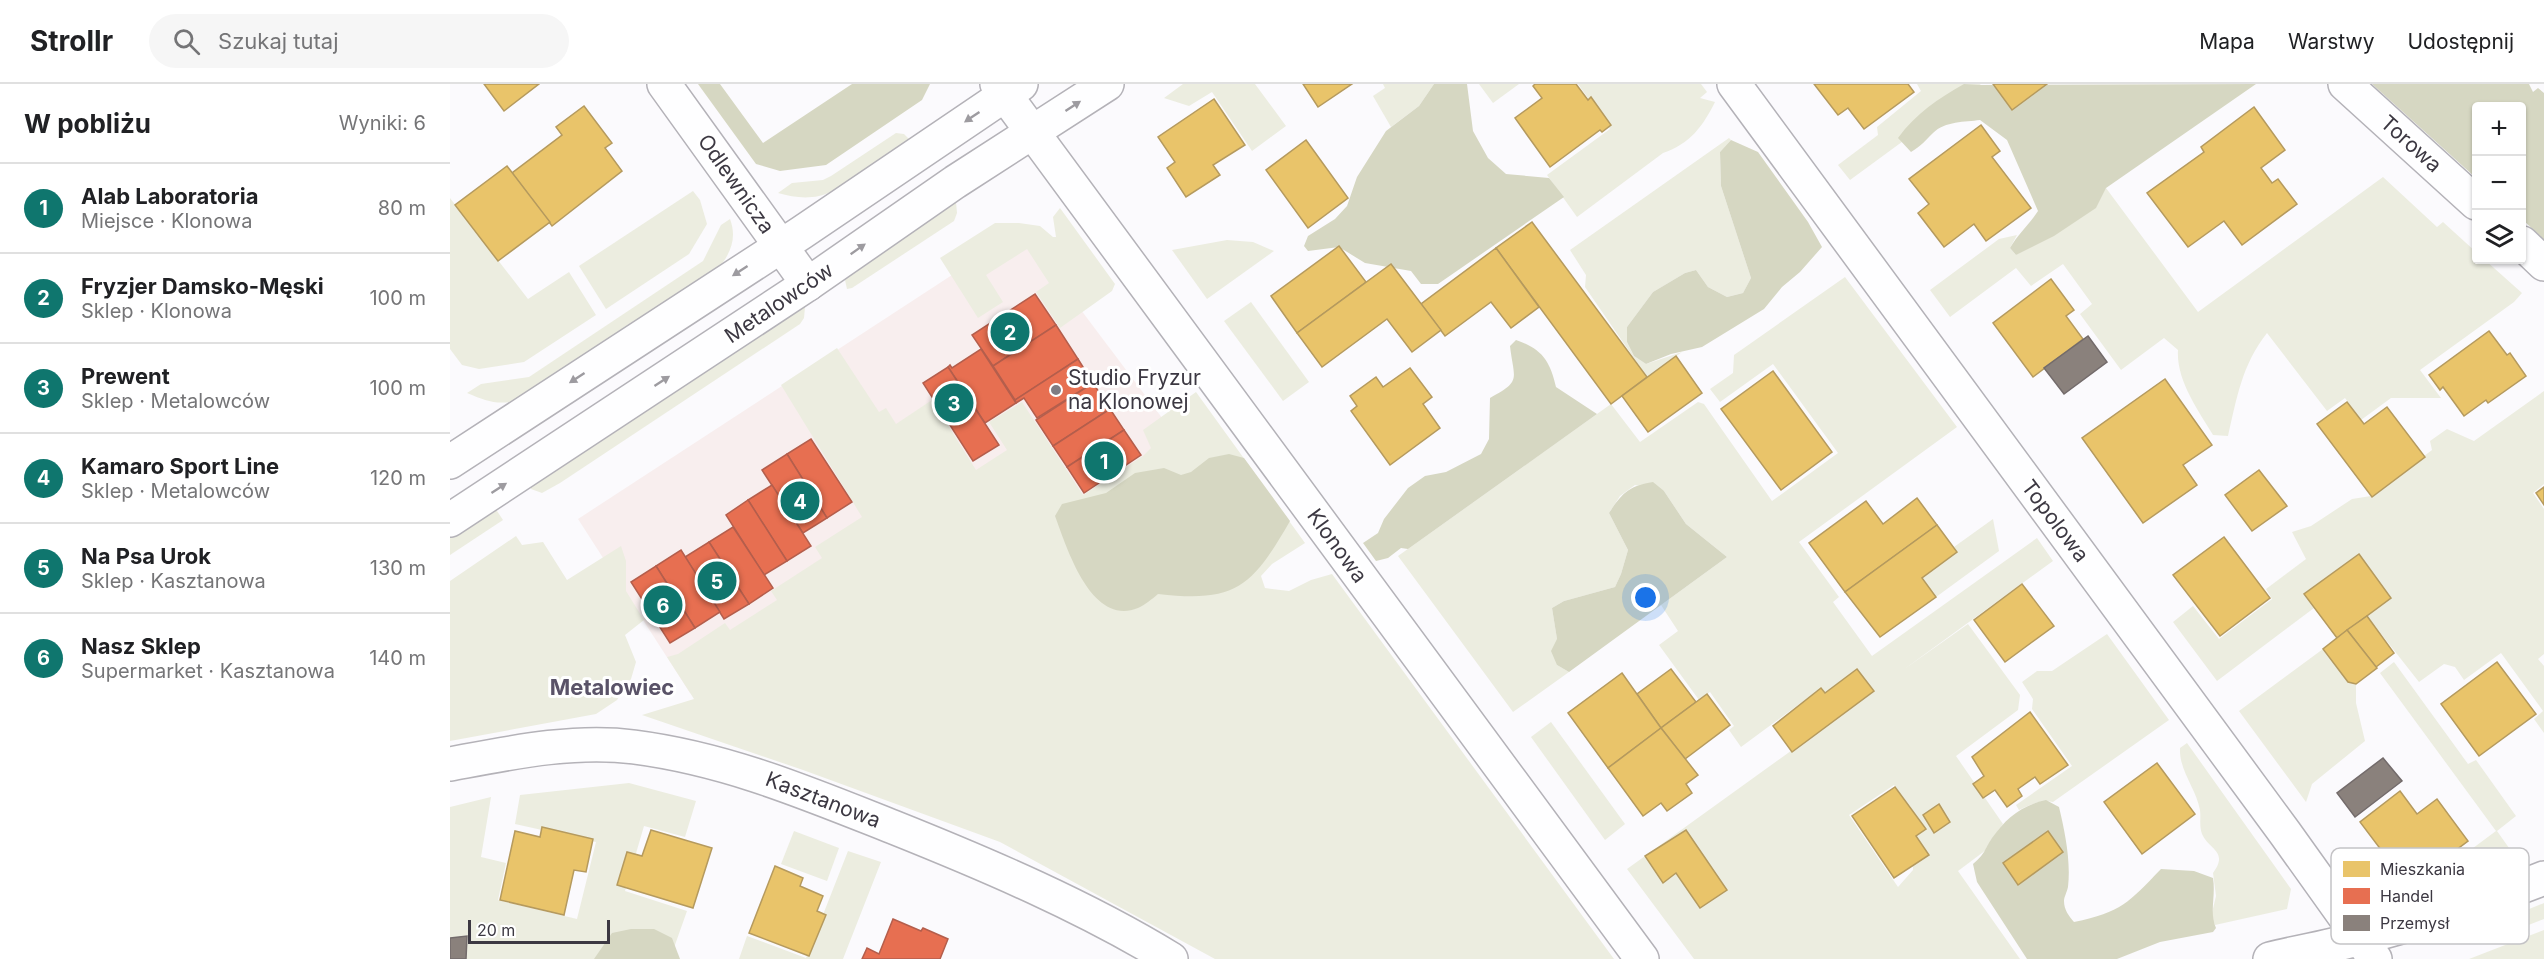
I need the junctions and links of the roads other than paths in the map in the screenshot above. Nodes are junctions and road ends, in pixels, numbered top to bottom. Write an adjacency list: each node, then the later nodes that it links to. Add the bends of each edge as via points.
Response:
1 (664, 84): 8 (street, Odlewnicza)
2 (1107, 84): 6 (street, Metalowców, one-way to 2)
3 (1734, 84): 17 (street, Topolowa)
4 (2345, 84): 7 (street, Torowa)
5 (1008, 87): 6 (street, Klonowa); 8 (street, one-way to 8)
6 (1033, 131): 11 (street, Metalowców, one-way to 6); 20 (street, Klonowa)
7 (2472, 199)
8 (780, 246): 11 (street, Odlewnicza); 12 (street, one-way to 12)
9 (2526, 247): 10 (street)
10 (2544, 264)
11 (808, 285): 13 (street, Metalowców, one-way to 11)
12 (450, 462)
13 (450, 520)
14 (450, 764): 19 (street, Kasztanowa, via 523,751 632,747 723,765 774,779 956,853 1050,895)
15 (2544, 878): 16 (street)
16 (2529, 884)
17 (2331, 897)
18 (2369, 949): 21 (street)
19 (1171, 959)
20 (1642, 959)
21 (2270, 959)

